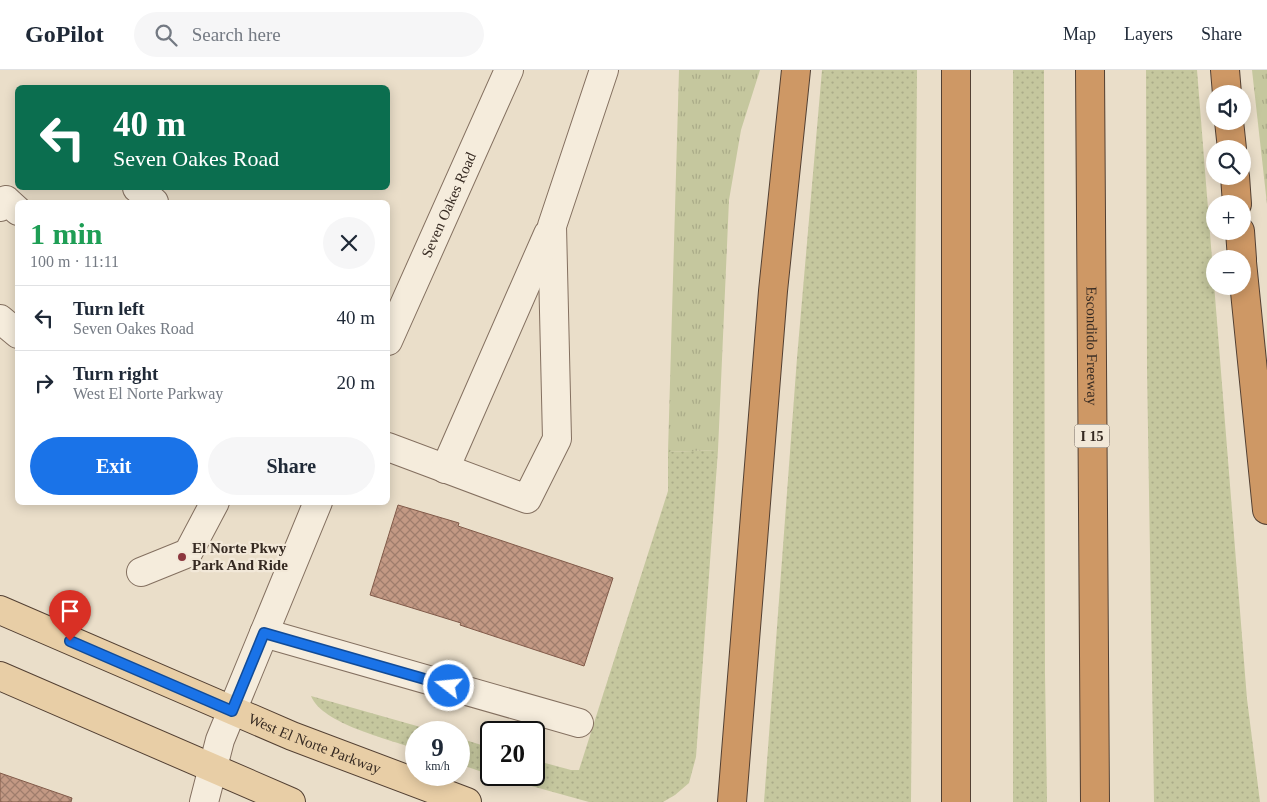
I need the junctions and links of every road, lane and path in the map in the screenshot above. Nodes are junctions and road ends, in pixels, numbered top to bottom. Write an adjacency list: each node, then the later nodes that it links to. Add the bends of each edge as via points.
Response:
1 (509, 70): 14 (street, Seven Oakes Road)
2 (604, 70): 10 (street)
3 (796, 70): 30 (highway, via 773,291)
4 (956, 70): 31 (highway)
5 (1090, 70): 32 (highway, Escondido Freeway / I 15)
6 (1225, 70): 7 (highway)
7 (1226, 85)
8 (139, 190): 9 (street)
9 (152, 200)
10 (552, 226): 16 (street); 16 (street, via 557,439 527,499)
11 (1246, 295): 19 (highway)
12 (0, 319): 13 (street)
13 (15, 332)
14 (390, 337)
15 (390, 448): 16 (street)
16 (445, 469)
17 (213, 505): 20 (street, via 188,553)
18 (317, 505): 22 (street)
19 (1267, 510)
20 (140, 572)
21 (0, 610): 24 (main road, West El Norte Parkway)
22 (264, 633): 24 (street); 25 (street)
23 (0, 676): 26 (main road)
24 (232, 711): 26 (street); 29 (main road, West El Norte Parkway)
25 (579, 723)
26 (213, 769): 27 (street); 28 (main road)
27 (204, 802)
28 (291, 802)
29 (467, 802)
30 (732, 802)
31 (956, 802)
32 (1095, 802)

